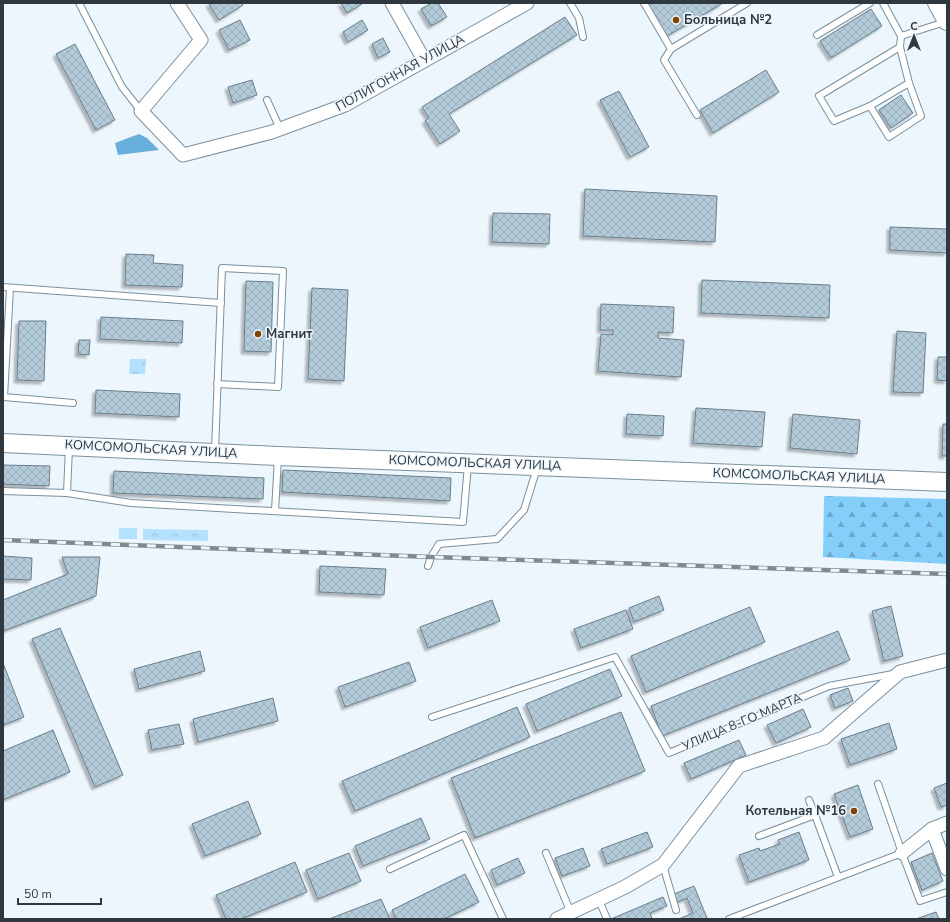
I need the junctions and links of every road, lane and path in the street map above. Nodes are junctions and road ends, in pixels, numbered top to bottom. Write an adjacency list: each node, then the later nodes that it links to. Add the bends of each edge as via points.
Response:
1 (78, 3): 21 (lane, via 119,82)
2 (177, 3): 21 (street, via 201,40)
3 (392, 3): 17 (street)
4 (527, 3): 17 (street, ПОЛИГОННАЯ УЛИЦА)
5 (570, 3): 14 (lane, via 579,18)
6 (644, 3): 16 (lane)
7 (747, 3): 16 (lane)
8 (870, 3): 12 (lane)
9 (883, 3): 13 (lane)
10 (937, 3): 11 (street)
11 (947, 21): 13 (lane)
12 (817, 35)
13 (901, 36): 15 (lane)
14 (583, 37)
15 (900, 47): 18 (lane); 20 (lane, via 819,96 834,121)
16 (671, 49): 22 (lane, via 664,60)
17 (424, 60): 23 (street, ПОЛИГОННАЯ УЛИЦА, via 345,105)
18 (909, 83): 20 (lane); 20 (lane, via 921,116 889,137)
19 (267, 100): 23 (lane)
20 (870, 106)
21 (141, 111): 23 (street, ПОЛИГОННАЯ УЛИЦА, via 183,155)
22 (697, 115)
23 (280, 129)
24 (6, 288): 25 (lane); 27 (lane, via 4,397)
25 (221, 303): 26 (lane); 26 (lane, via 222,268 283,271 278,387)
26 (217, 384): 30 (lane)
27 (73, 403)
28 (3, 443): 29 (street, КОМСОМОЛЬСКАЯ УЛИЦА)
29 (69, 445): 30 (street, КОМСОМОЛЬСКАЯ УЛИЦА); 36 (lane)
30 (215, 453): 31 (street, КОМСОМОЛЬСКАЯ УЛИЦА)
31 (278, 456): 32 (street, КОМСОМОЛЬСКАЯ УЛИЦА); 37 (lane)
32 (468, 463): 33 (street, КОМСОМОЛЬСКАЯ УЛИЦА); 37 (lane, via 463,522)
33 (538, 466): 34 (street, КОМСОМОЛЬСКАЯ УЛИЦА); 38 (lane, via 524,510 497,539 438,544)
34 (947, 482)
35 (3, 491): 36 (lane)
36 (67, 493): 37 (lane, via 131,503)
37 (275, 512)
38 (428, 566)
39 (947, 660): 40 (street, УЛИЦА 8-ГО МАРТА)
40 (900, 672): 41 (lane, УЛИЦА 8-ГО МАРТА, via 829,686 668,753 615,657); 50 (street, УЛИЦА 8-ГО МАРТА, via 824,738 739,766)
41 (432, 717)
42 (878, 784): 49 (lane)
43 (809, 800): 44 (lane)
44 (814, 815): 47 (lane); 53 (lane)
45 (947, 823): 46 (street)
46 (932, 829): 49 (street); 52 (street)
47 (759, 836)
48 (546, 853): 57 (lane)
49 (902, 853): 53 (lane); 54 (lane, via 920,901)
50 (663, 865): 55 (street, УЛИЦА 8-ГО МАРТА); 56 (lane)
51 (390, 869): 59 (lane, via 464,835)
52 (947, 869)
53 (838, 877): 58 (lane)
54 (947, 892)
55 (599, 900): 57 (street, УЛИЦА 8-ГО МАРТА); 61 (lane)
56 (676, 910)
57 (571, 913): 60 (street, УЛИЦА 8-ГО МАРТА)
58 (739, 917): 62 (lane)
59 (503, 919)
60 (557, 919)
61 (607, 919)
62 (729, 919)

